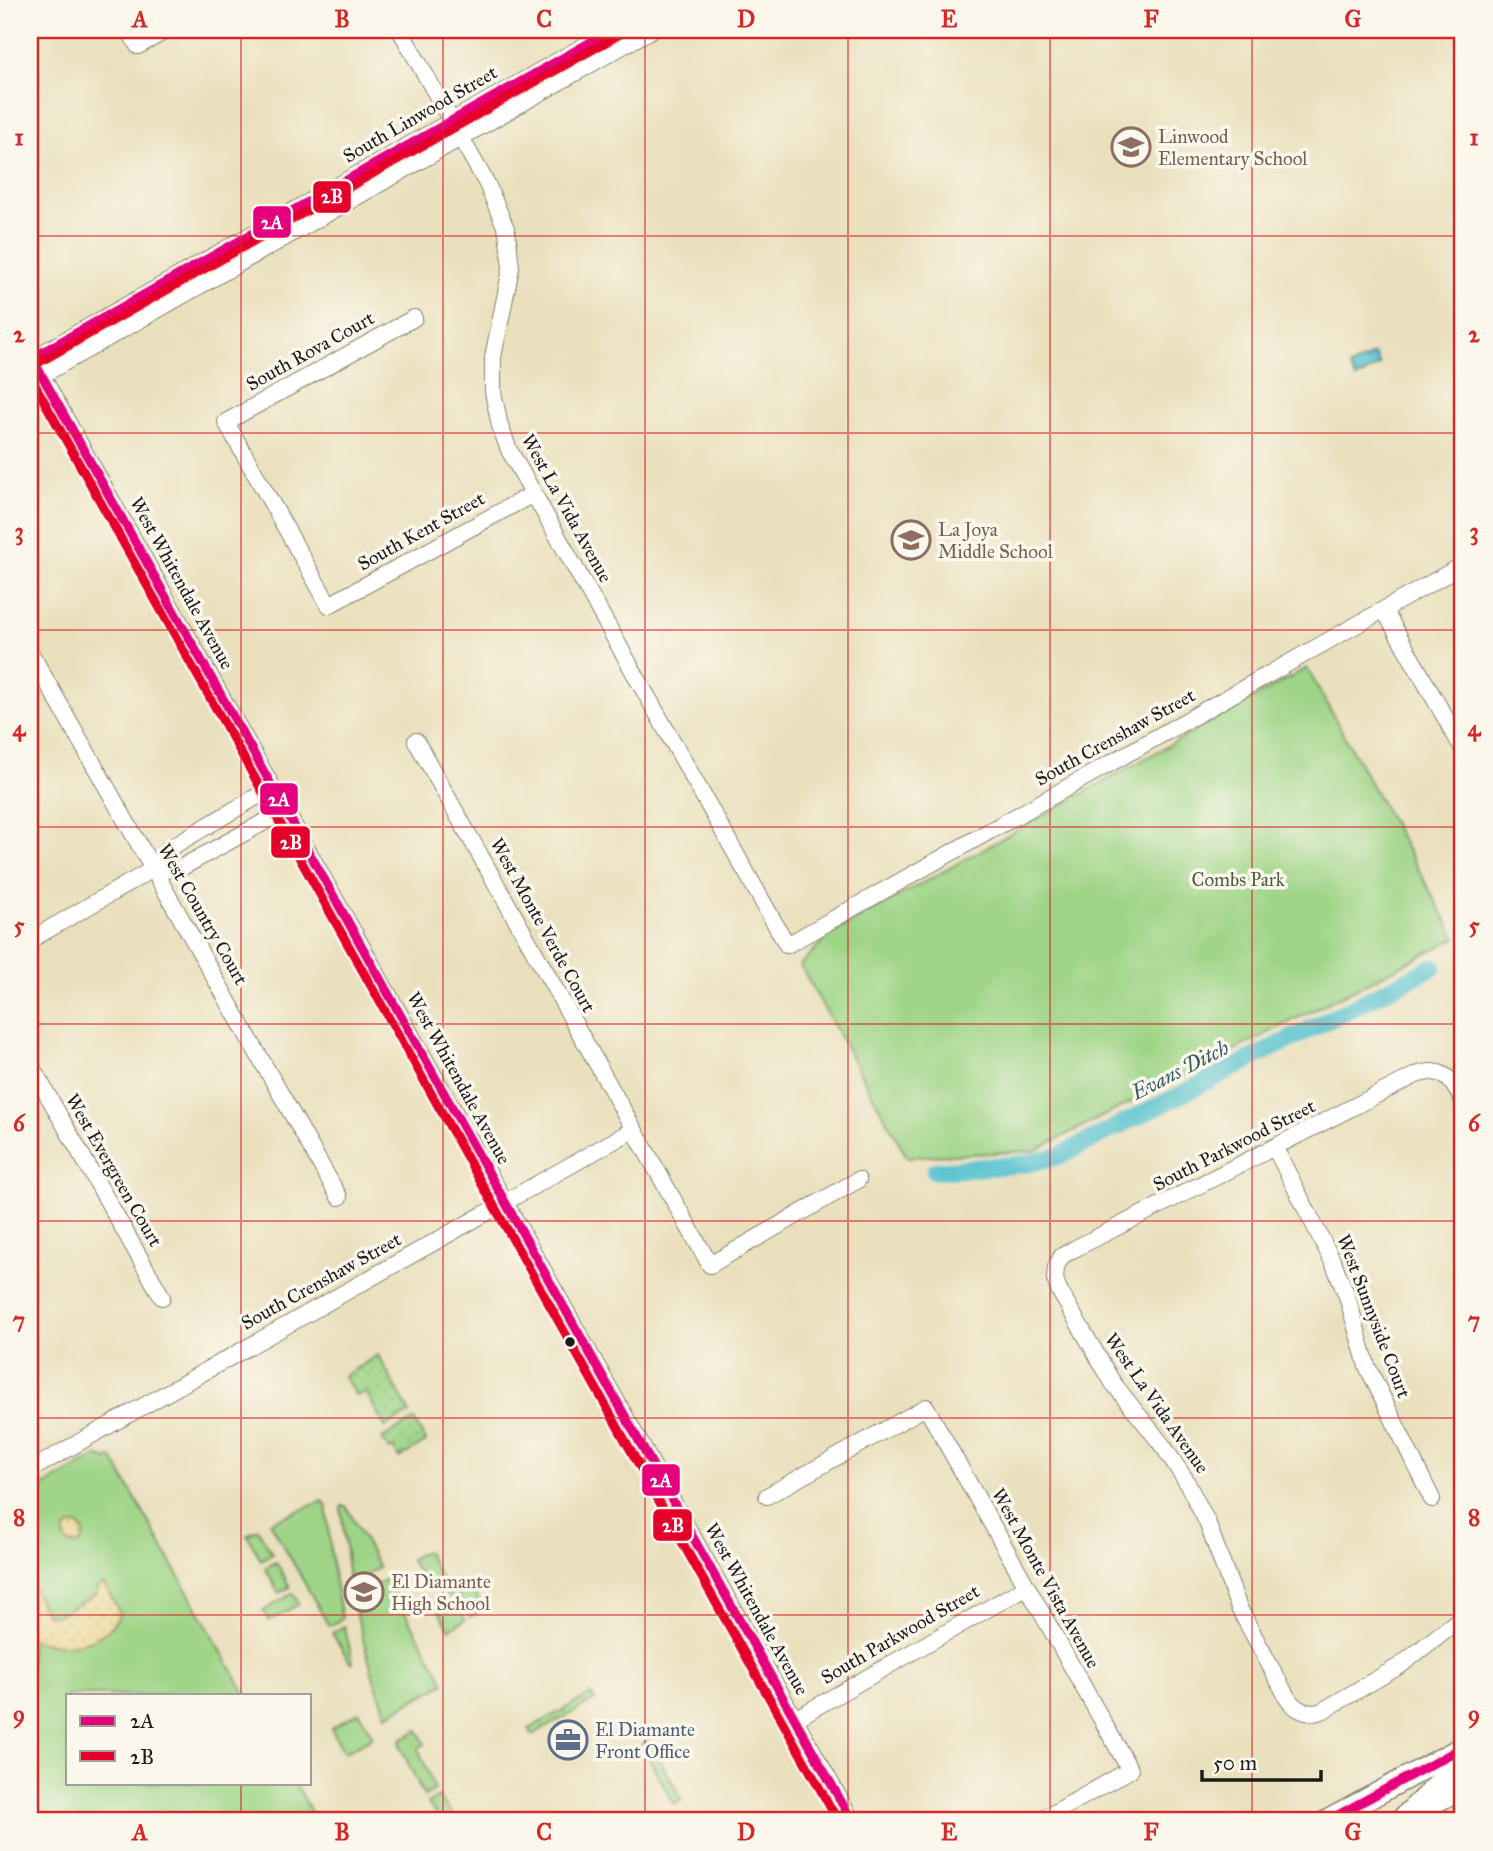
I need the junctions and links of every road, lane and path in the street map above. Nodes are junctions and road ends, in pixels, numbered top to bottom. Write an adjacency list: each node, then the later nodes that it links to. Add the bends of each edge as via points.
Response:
1 (129, 30): 2 (street, via 138,46)
2 (167, 30)
3 (400, 30): 6 (street, West La Vida Avenue)
4 (611, 30): 6 (street, South Linwood Street)
5 (651, 30): 7 (street, South Linwood Street)
6 (450, 121): 7 (street, West La Vida Avenue); 9 (street, South Linwood Street)
7 (460, 138): 10 (street, South Linwood Street); 11 (street, West La Vida Avenue, via 508,231 511,268 494,357 494,392 509,450)
8 (414, 318): 13 (street, South Rova Court, via 226,422)
9 (30, 358): 10 (street, West Whitendale Avenue)
10 (36, 379): 18 (street, West Whitendale Avenue)
11 (533, 494): 13 (street, South Kent Street); 22 (street, West La Vida Avenue)
12 (1463, 565): 14 (street, South Crenshaw Street)
13 (329, 605)
14 (1384, 610): 17 (street); 22 (street, South Crenshaw Street)
15 (30, 652): 20 (street, West Country Court)
16 (416, 741): 25 (street, West Monte Verde Court)
17 (1463, 748)
18 (273, 787): 19 (street, West Whitendale Avenue); 20 (street, via 168,849)
19 (286, 810): 20 (street, via 177,870); 29 (street, West Whitendale Avenue)
20 (153, 869): 21 (street); 28 (street, West Country Court)
21 (30, 940)
22 (787, 945)
23 (30, 1064): 31 (street, West Evergreen Court)
24 (1463, 1101): 26 (street, South Parkwood Street, via 1450,1080 1425,1072)
25 (633, 1130): 27 (street, West Monte Verde Court, via 710,1265); 29 (street, South Crenshaw Street)
26 (1275, 1148): 30 (street, South Parkwood Street, via 1072,1250); 34 (street, West Sunnyside Court, via 1333,1262 1348,1296 1367,1366)
27 (858, 1180)
28 (339, 1196)
29 (505, 1202): 32 (street, South Crenshaw Street); 37 (street, West Whitendale Avenue)
30 (1057, 1265): 36 (street, West La Vida Avenue, via 1055,1279 1063,1296 1113,1383 1185,1479 1244,1618 1294,1706 1304,1712 1322,1711 1401,1665)
31 (163, 1297)
32 (30, 1470)
33 (767, 1496): 35 (street, West Monte Vista Avenue, via 926,1407)
34 (1432, 1499)
35 (1026, 1587): 37 (street, South Parkwood Street); 42 (street, West Monte Vista Avenue, via 1130,1770)
36 (1463, 1616)
37 (795, 1719): 41 (street, West Whitendale Avenue)
38 (1463, 1747): 43 (main road)
39 (1463, 1768): 44 (main road, via 1446,1777)
40 (1463, 1787): 44 (main road)
41 (852, 1821)
42 (1040, 1821)
43 (1327, 1821)
44 (1400, 1821)

